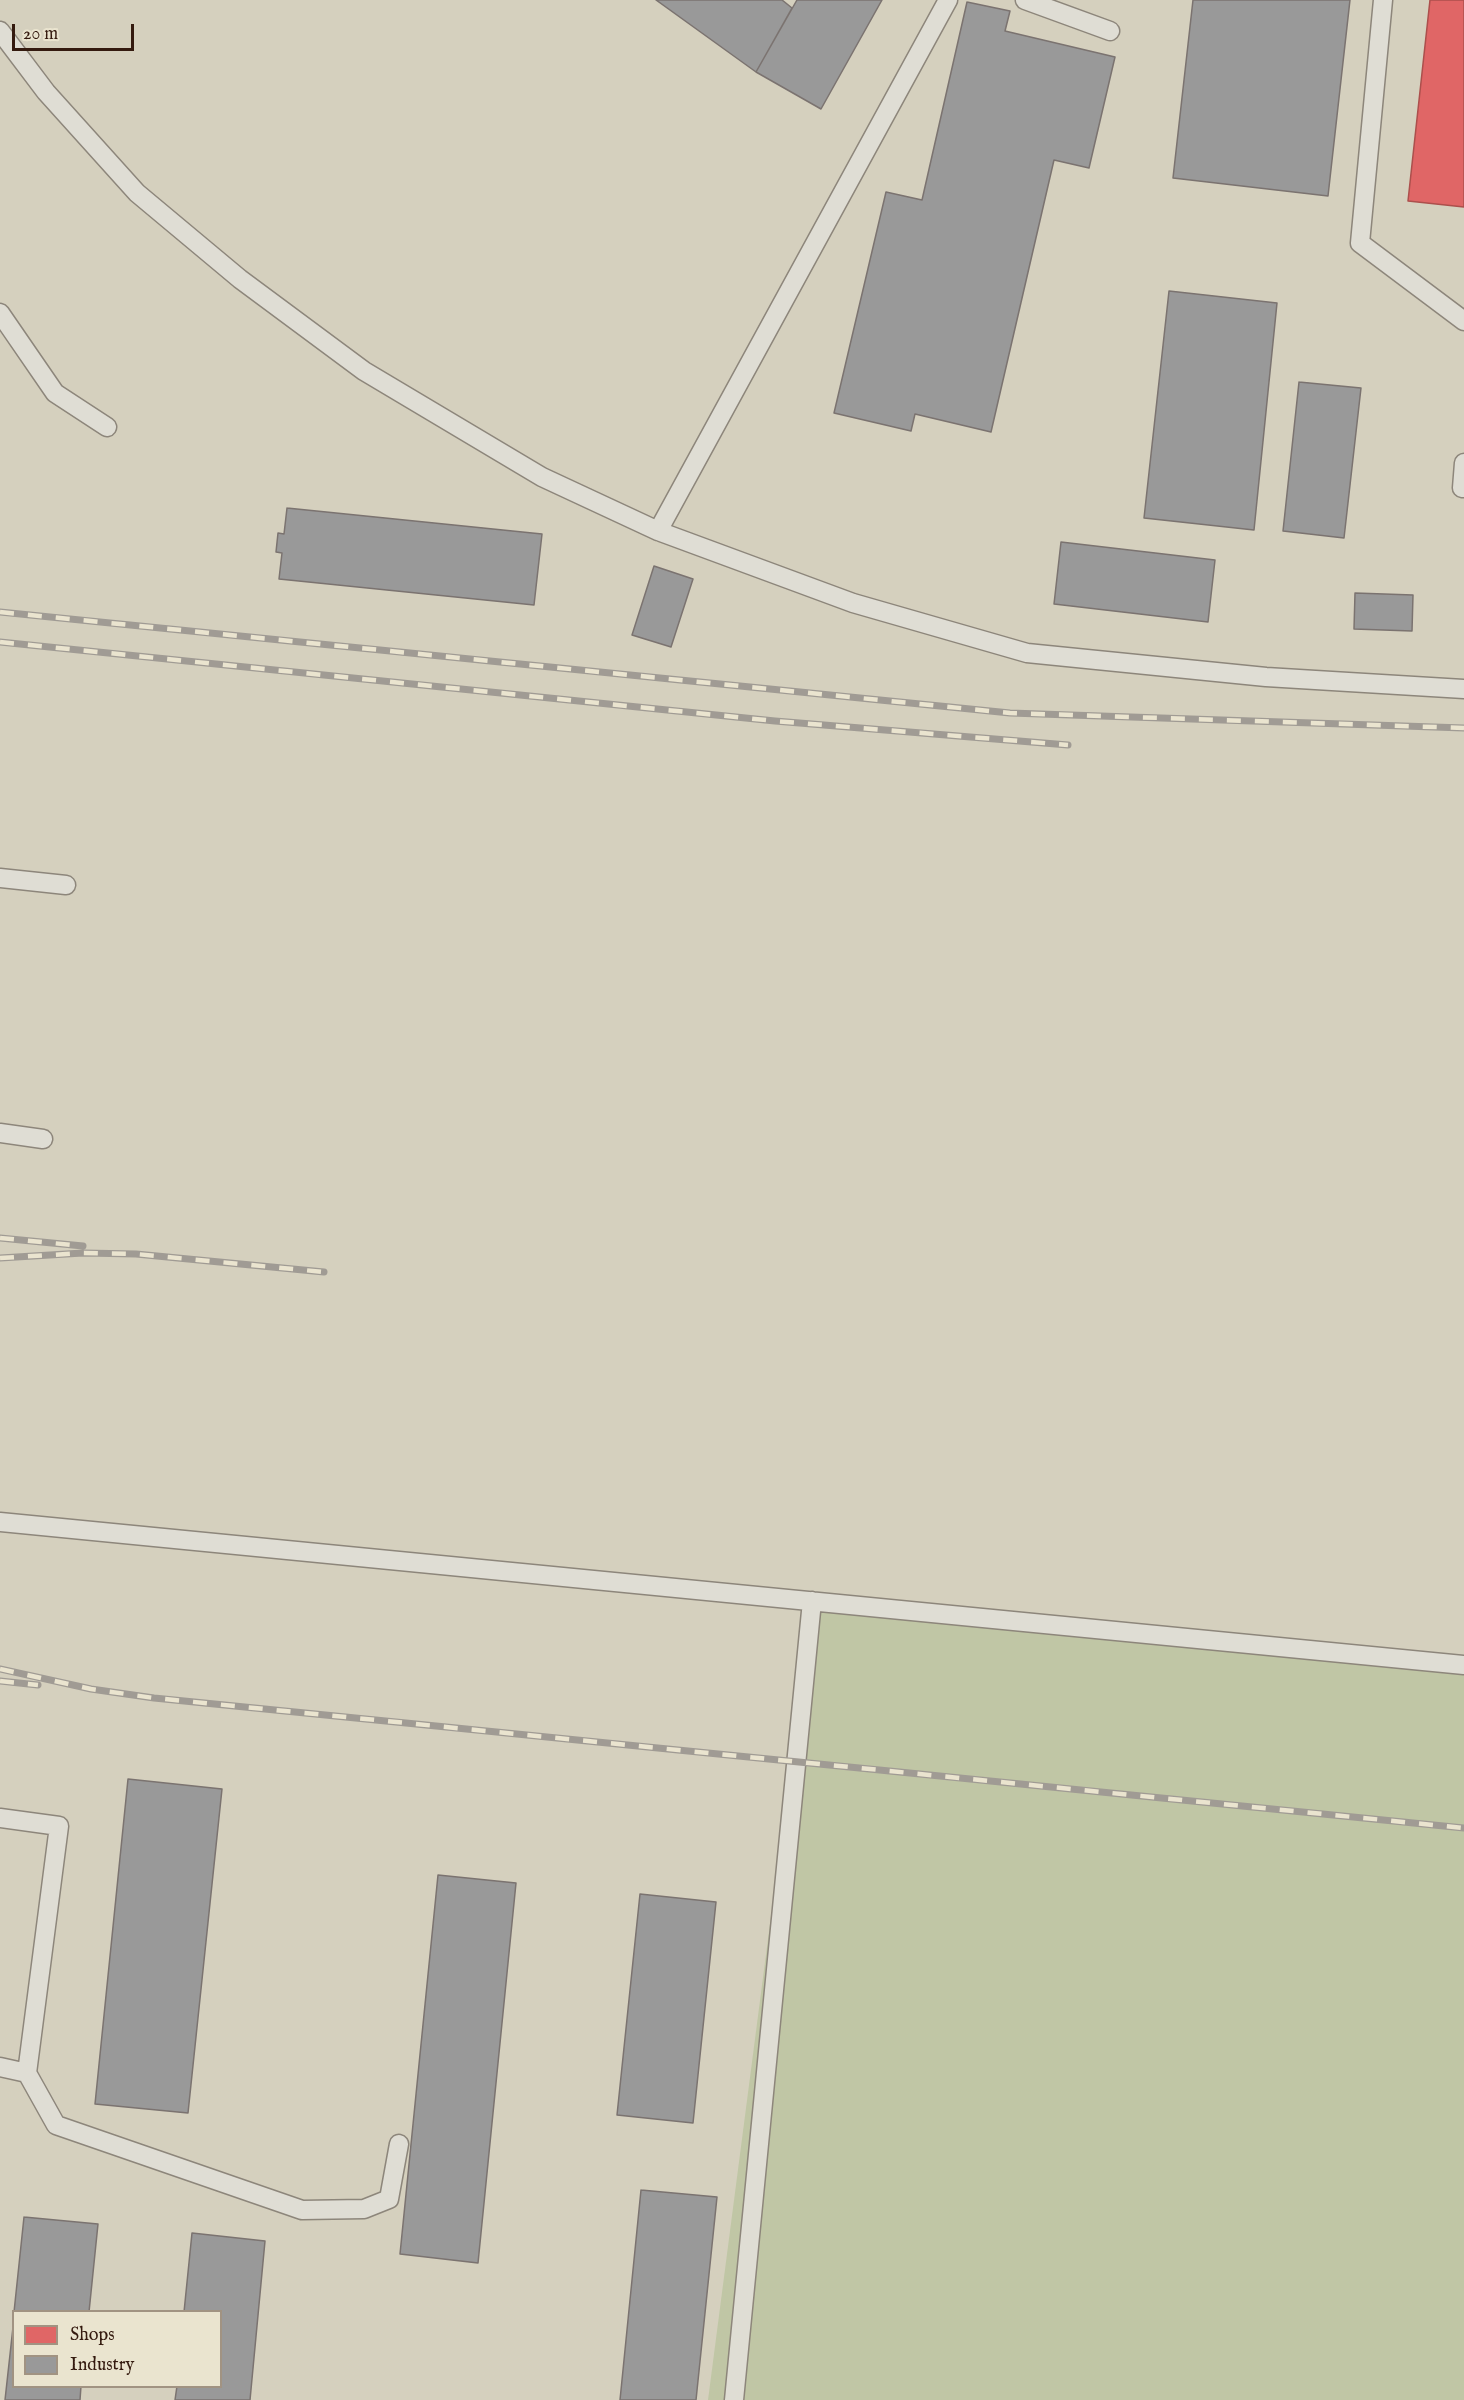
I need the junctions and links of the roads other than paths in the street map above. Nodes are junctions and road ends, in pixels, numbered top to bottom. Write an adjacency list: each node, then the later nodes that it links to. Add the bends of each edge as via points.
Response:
1 (948, 0): 11 (lane)
2 (1025, 0): 5 (lane)
3 (1383, 0): 7 (lane, via 1359,243)
4 (0, 31): 11 (lane, via 46,93 137,193 240,279 364,371 542,477)
5 (1110, 31)
6 (0, 313): 8 (lane, via 56,393)
7 (1464, 321)
8 (107, 427)
9 (1464, 464): 10 (lane)
10 (1464, 488)
11 (658, 531): 12 (lane, via 853,603 1027,653 1266,677)
12 (1464, 689)
13 (0, 878): 14 (lane)
14 (66, 885)
15 (0, 1133): 16 (lane)
16 (43, 1139)
17 (0, 1522): 18 (lane)
18 (812, 1602): 19 (lane); 24 (lane)
19 (1464, 1665)
20 (0, 1818): 22 (lane, via 59,1826)
21 (0, 2067): 22 (lane)
22 (27, 2073): 23 (lane, via 56,2125 302,2210 364,2209 389,2199)
23 (399, 2144)
24 (734, 2400)

